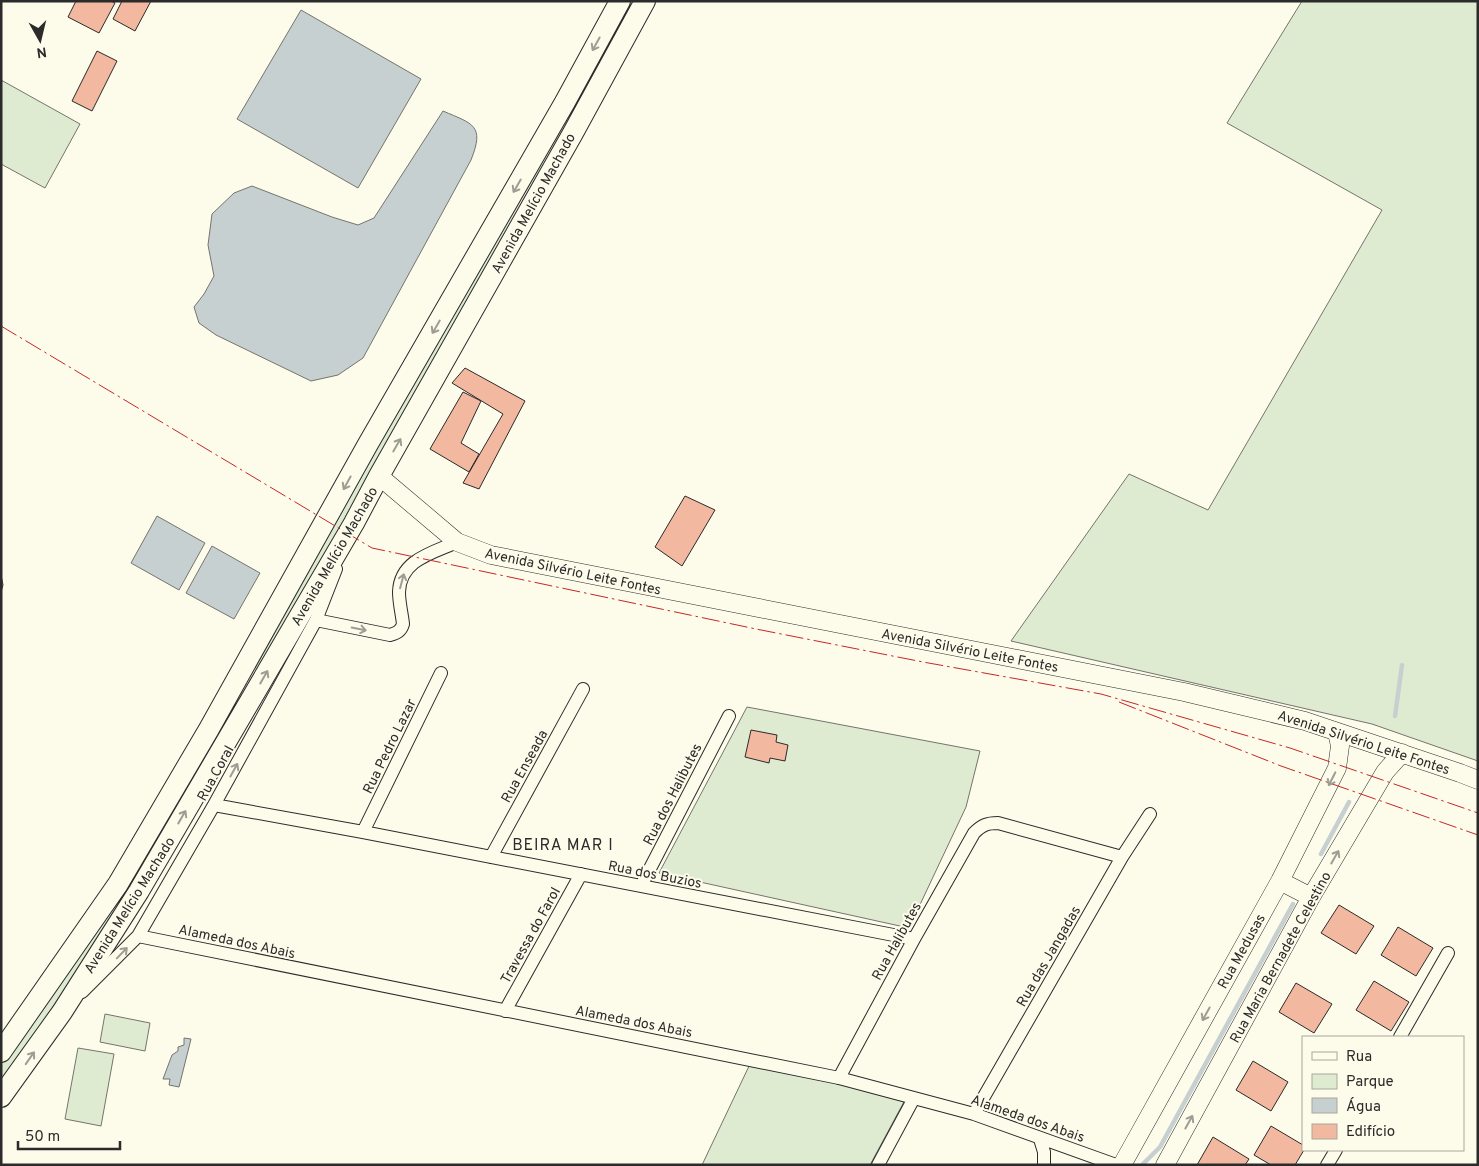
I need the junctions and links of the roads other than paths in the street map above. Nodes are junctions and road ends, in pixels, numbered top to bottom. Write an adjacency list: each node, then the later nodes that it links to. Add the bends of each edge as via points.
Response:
1 (620, 1): 28 (main road, Avenida Melício Machado, one-way to 28, via 209,729 118,884)
2 (644, 1): 3 (main road, Avenida Melício Machado, one-way to 2, via 573,133)
3 (378, 476): 4 (main road, Avenida Melício Machado); 5 (main road, Avenida Silvério Leite Fontes)
4 (354, 523): 6 (street, Rua Coral); 26 (main road, Avenida Melício Machado, one-way to 4, via 139,891)
5 (457, 542): 6 (street, one-way to 5, via 390,635 397,632 403,624 399,591 405,571 416,559); 10 (main road, Avenida Silvério Leite Fontes, via 491,555 565,571 1184,692 1305,721)
6 (316, 620): 13 (street, Rua Coral, one-way to 6)
7 (441, 673): 15 (street, Rua Pedro Lazar)
8 (583, 689): 16 (street, Rua Enseada)
9 (729, 716): 20 (street, Rua dos Halibutes)
10 (1337, 732): 11 (main road, Avenida Silvério Leite Fontes); 19 (main road, Rua Medusas, one-way to 19, via 1340,746 1338,768)
11 (1402, 753): 12 (main road, Avenida Silvério Leite Fontes); 21 (main road, Rua Maria Bernadete Celestino, one-way to 11, via 1385,772)
12 (1478, 780)
13 (214, 805): 15 (street, Rua dos Buzios); 22 (street, Rua Coral)
14 (1150, 814): 17 (street, Rua das Jangadas)
15 (363, 832): 16 (street, Rua dos Buzios)
16 (492, 857): 18 (street, Rua dos Buzios)
17 (1122, 857): 23 (street, Rua Halibutes, via 998,823 986,823 974,833); 32 (street, Rua das Jangadas)
18 (581, 874): 20 (street, Rua dos Buzios); 25 (street, Travessa do Farol)
19 (1280, 881): 21 (main road); 38 (main road, Rua Medusas, one-way to 38)
20 (641, 886): 23 (street, Rua dos Buzios)
21 (1311, 897): 39 (main road, Rua Maria Bernadete Celestino, one-way to 21)
22 (138, 936): 25 (street, Alameda dos Abais); 26 (street, Rua Coral, one-way to 22)
23 (914, 940): 29 (street, Rua Halibutes)
24 (1448, 953): 27 (street)
25 (505, 1011): 29 (street, Alameda dos Abais)
26 (62, 1012): 30 (main road, Avenida Melício Machado, one-way to 26)
27 (1401, 1036)
28 (1, 1052)
29 (839, 1078): 31 (street, Alameda dos Abais)
30 (1, 1098)
31 (914, 1098): 32 (street, Alameda dos Abais); 35 (street)
32 (974, 1114): 33 (street, Alameda dos Abais)
33 (1040, 1139): 36 (street); 37 (street, Alameda dos Abais)
34 (1335, 1151): 40 (street)
35 (878, 1165)
36 (1044, 1165)
37 (1116, 1165)
38 (1122, 1165)
39 (1165, 1165)
40 (1327, 1165)

